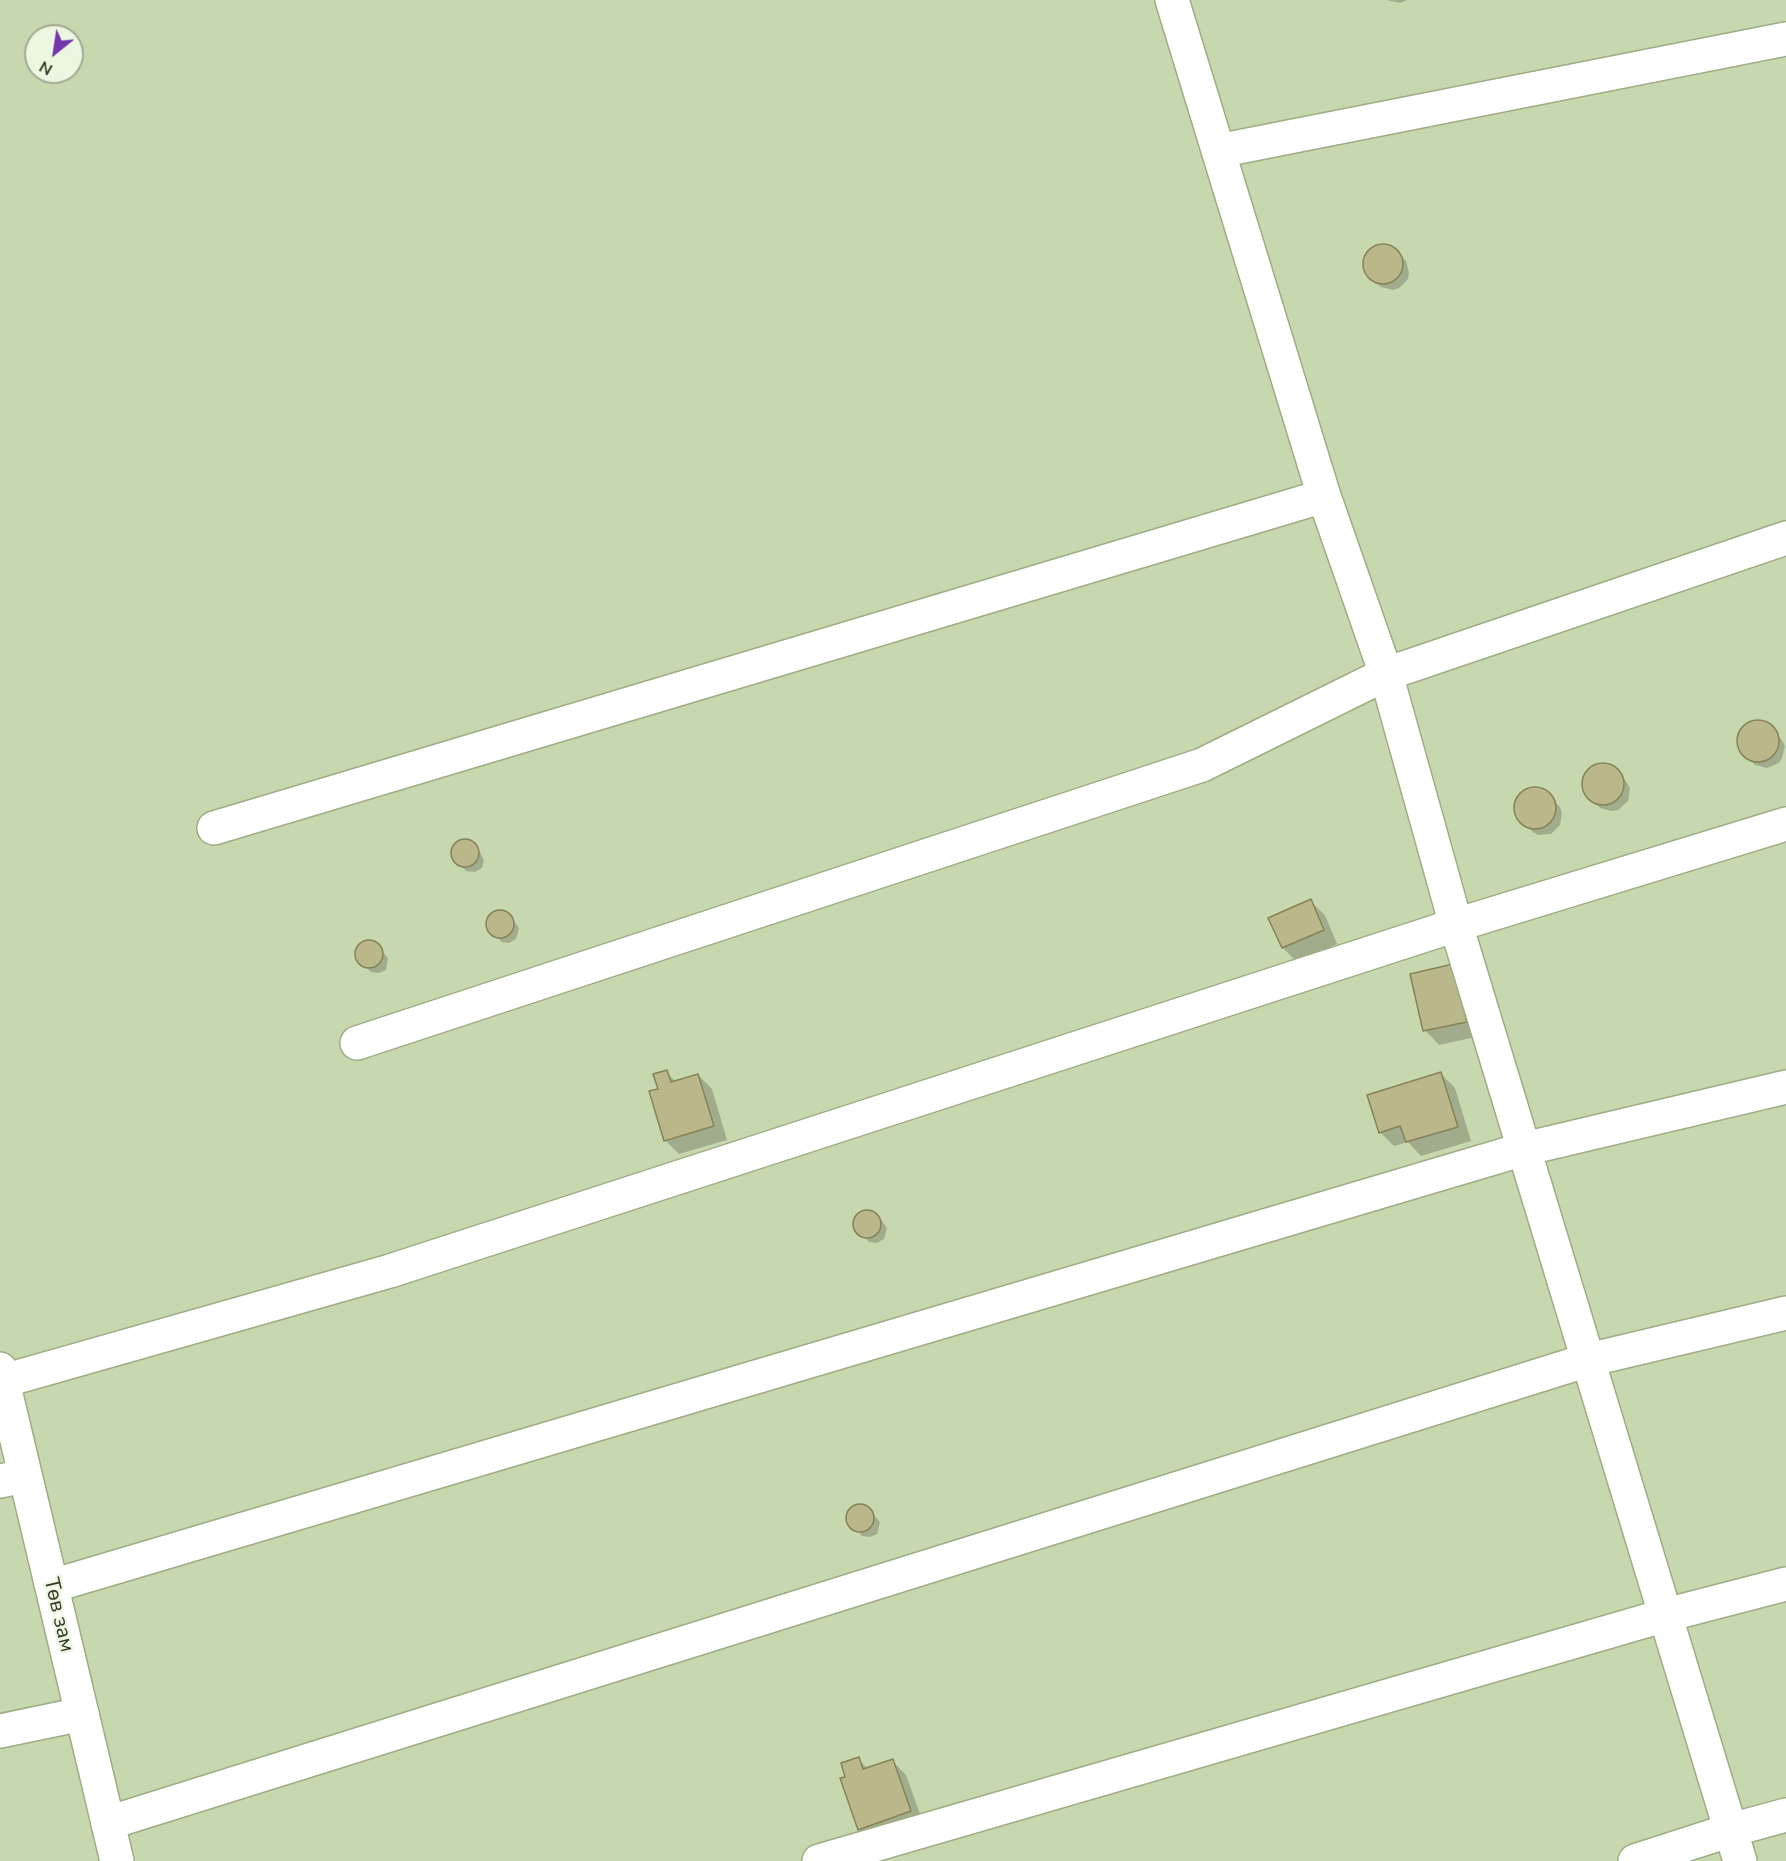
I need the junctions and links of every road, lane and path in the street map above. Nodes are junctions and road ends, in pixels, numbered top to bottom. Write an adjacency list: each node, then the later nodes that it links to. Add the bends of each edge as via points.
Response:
1 (1172, 0): 3 (street)
2 (1786, 39): 3 (street)
3 (1218, 151): 4 (street)
4 (1324, 496): 6 (street); 8 (street)
5 (1786, 538): 6 (street)
6 (1386, 674): 9 (street); 10 (street, via 1202,765)
7 (1786, 824): 9 (street)
8 (214, 828)
9 (1456, 924): 12 (street); 15 (street, via 390,1271)
10 (357, 1043)
11 (1786, 1087): 12 (street)
12 (1524, 1149): 14 (street); 18 (street)
13 (1786, 1313): 14 (street)
14 (1588, 1360): 19 (street); 23 (street)
15 (1, 1375): 16 (street, Төв зам)
16 (13, 1478): 18 (street, Төв зам)
17 (1786, 1584): 19 (street)
18 (52, 1586): 20 (street, Төв зам)
19 (1666, 1615): 24 (street); 26 (street)
20 (82, 1714): 21 (street); 23 (street, Төв зам)
21 (0, 1731)
22 (1786, 1815): 24 (street)
23 (108, 1823): 25 (street, Төв зам)
24 (1731, 1830): 27 (street); 28 (street)
25 (117, 1861)
26 (819, 1861)
27 (1635, 1861)
28 (1740, 1861)

